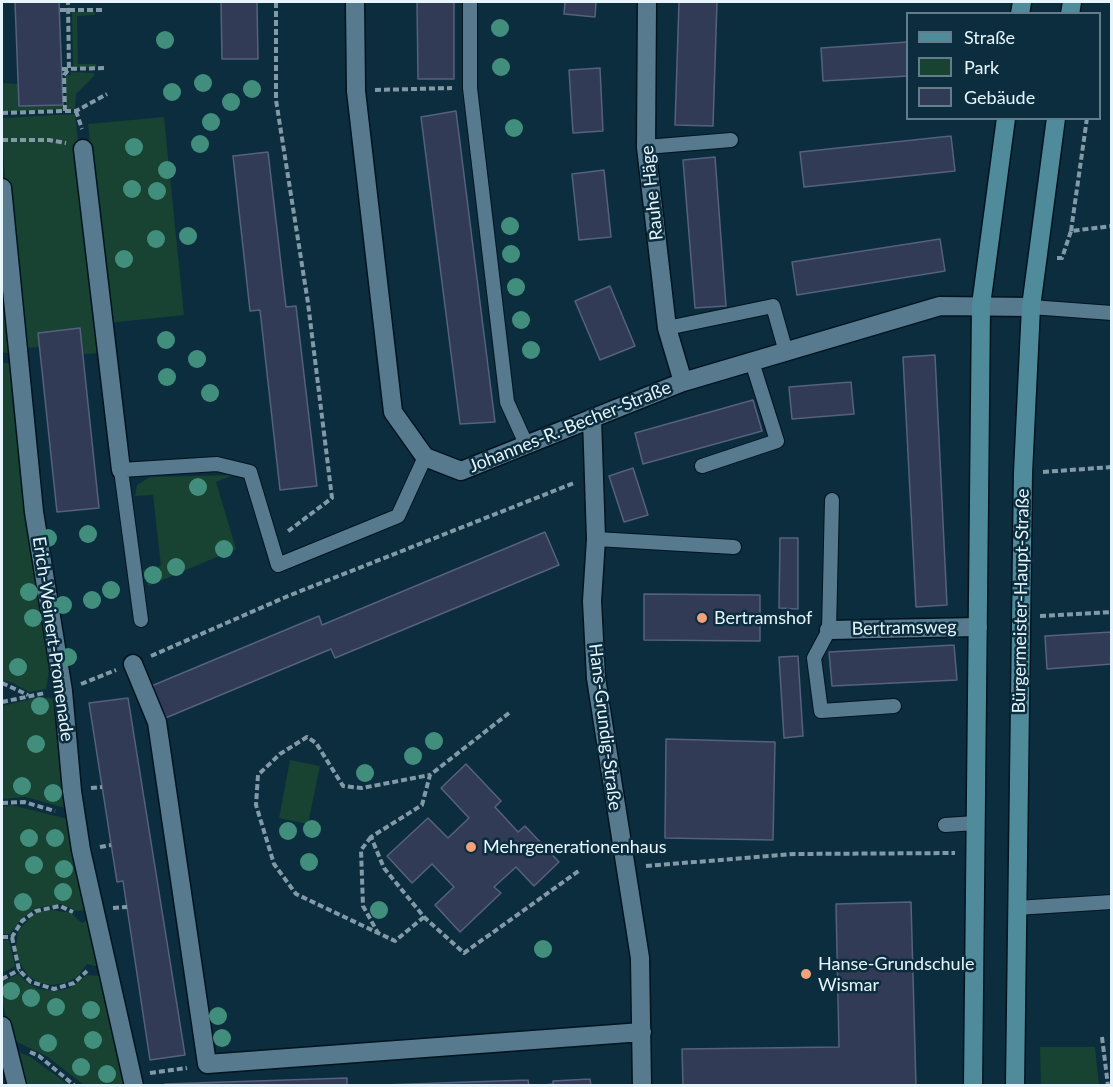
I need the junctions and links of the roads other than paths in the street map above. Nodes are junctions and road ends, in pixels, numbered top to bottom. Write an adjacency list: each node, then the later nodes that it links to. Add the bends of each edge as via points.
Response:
1 (355, 2): 19 (street, via 356,90 393,412)
2 (470, 2): 18 (lane, via 470,88 507,402)
3 (647, 2): 7 (street, Rauhe Häge)
4 (1006, 120): 10 (street)
5 (1056, 120): 11 (street, Bürgermeister-Haupt-Straße)
6 (731, 140): 7 (lane)
7 (646, 147): 13 (street, Rauhe Häge)
8 (83, 149): 21 (street)
9 (2, 188): 36 (street, Erich-Weinert-Promenade, via 34,512 63,691 76,817)
10 (981, 305): 11 (street, Johannes-R.-Becher-Straße); 14 (street, Johannes-R.-Becher-Straße, via 940,306); 26 (street)
11 (1031, 307): 12 (lane); 33 (street, Bürgermeister-Haupt-Straße, via 1023,472)
12 (1112, 313)
13 (667, 328): 14 (lane, via 773,306); 16 (street, Rauhe Häge)
14 (786, 352): 15 (street, Johannes-R.-Becher-Straße)
15 (752, 362): 16 (street, Johannes-R.-Becher-Straße); 20 (lane, via 777,441)
16 (683, 382): 17 (street, Johannes-R.-Becher-Straße)
17 (592, 418): 18 (street, Johannes-R.-Becher-Straße); 23 (street, Hans-Grundig-Straße)
18 (527, 446): 19 (street, Johannes-R.-Becher-Straße, via 460,471)
19 (425, 457): 21 (lane, via 398,516 278,565 250,472 217,464)
20 (702, 466)
21 (121, 470): 25 (lane)
22 (832, 500): 27 (lane)
23 (596, 539): 24 (lane); 34 (street, Hans-Grundig-Straße, via 592,601 596,678 640,958)
24 (734, 547)
25 (141, 620)
26 (978, 627): 27 (street, Bertramsweg); 30 (street)
27 (830, 630): 29 (lane, via 814,658 821,711)
28 (133, 664): 34 (street, via 157,722 207,1064)
29 (894, 706)
30 (975, 823): 31 (lane); 39 (street)
31 (945, 825)
32 (1112, 902): 33 (lane)
33 (1016, 908): 40 (street, Bürgermeister-Haupt-Straße)
34 (642, 1032): 38 (street, Hans-Grundig-Straße)
35 (3, 1033): 37 (street)
36 (132, 1081)
37 (17, 1086)
38 (642, 1086)
39 (973, 1086)
40 (1015, 1086)

